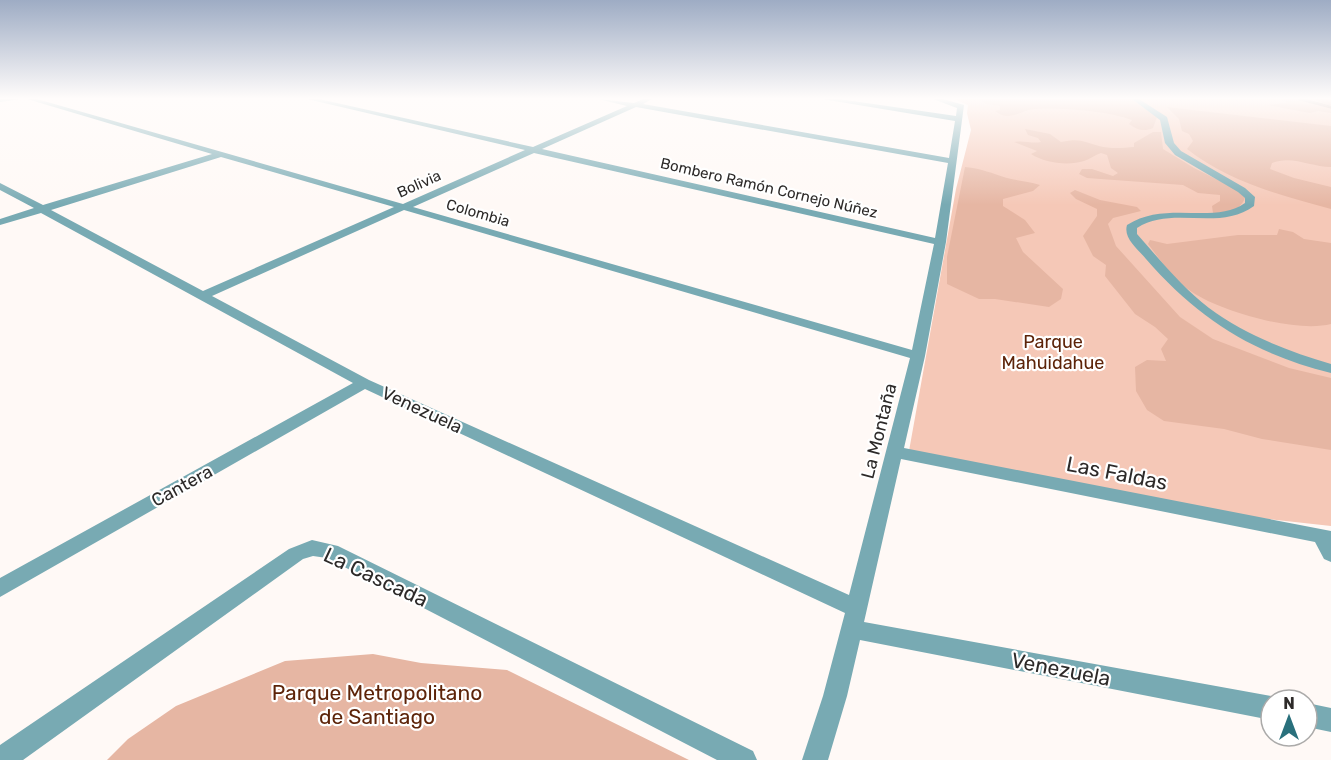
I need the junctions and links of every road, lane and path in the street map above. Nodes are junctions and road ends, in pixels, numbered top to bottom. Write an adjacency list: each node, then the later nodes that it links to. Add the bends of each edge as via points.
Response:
1 (154, 134): 8 (street, Colombia)
2 (465, 134): 7 (street, Bombero Ramón Cornejo Núñez)
3 (568, 134): 7 (street, Bolivia)
4 (802, 134): 9 (street)
5 (956, 134): 9 (street, La Montaña)
6 (1168, 134): 17 (street, via 1176,152 1240,188 1250,197 1250,204 1229,215 1155,216 1139,220 1131,227 1132,235 1188,297 1218,320 1253,340)
7 (533, 150): 11 (street, Bolivia); 14 (street, Bombero Ramón Cornejo Núñez)
8 (222, 154): 11 (street, Colombia); 12 (street)
9 (952, 161): 14 (street, La Montaña)
10 (0, 186): 12 (street, Venezuela)
11 (403, 207): 15 (street, Bolivia); 16 (street, Colombia)
12 (43, 209): 13 (street); 15 (street, Venezuela)
13 (0, 222)
14 (940, 242): 16 (street, La Montaña)
15 (201, 296): 18 (street, Venezuela)
16 (918, 356): 19 (street, La Montaña)
17 (1331, 369)
18 (364, 383): 21 (street, Cantera); 22 (street, Venezuela)
19 (894, 452): 20 (street, Las Faldas); 22 (street, La Montaña)
20 (1328, 543)
21 (0, 588)
22 (854, 619): 23 (street, Venezuela); 26 (street, La Montaña)
23 (1259, 705)
24 (1, 760): 25 (street, La Cascada, via 296,554 312,548 331,551)
25 (744, 760)
26 (815, 760)

